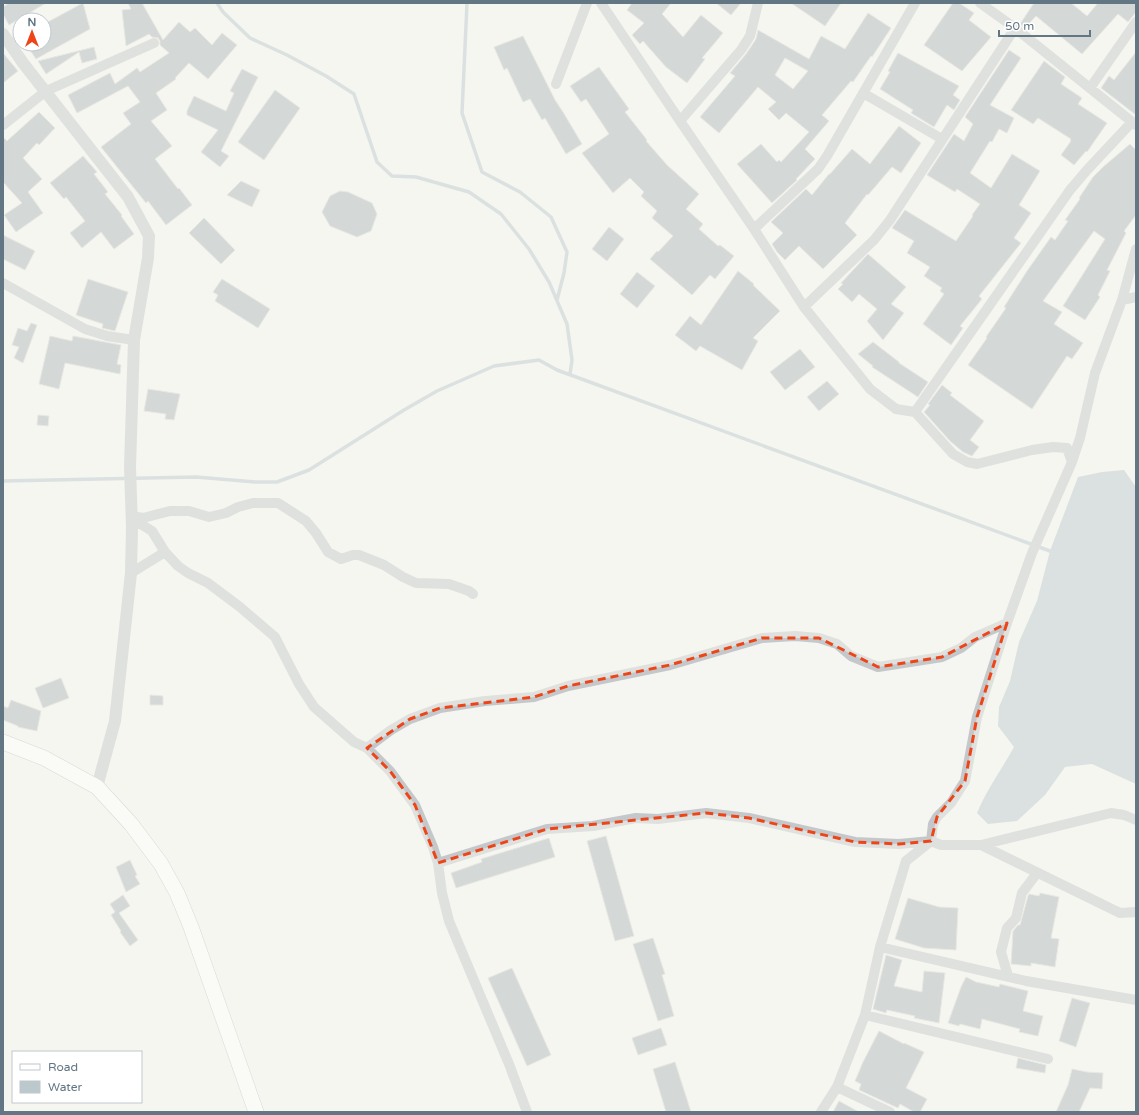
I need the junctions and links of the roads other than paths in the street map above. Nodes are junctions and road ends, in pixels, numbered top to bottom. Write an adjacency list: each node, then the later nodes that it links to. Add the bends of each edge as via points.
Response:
1 (587, 3): 10 (street)
2 (601, 3): 14 (street)
3 (758, 3): 14 (street, via 750,36 741,50)
4 (915, 3): 13 (street)
5 (980, 3): 7 (street)
6 (1136, 22): 11 (street)
7 (1015, 28): 11 (street); 17 (street)
8 (3, 34): 12 (street)
9 (154, 44): 12 (street)
10 (556, 84)
11 (1090, 88): 15 (street)
12 (46, 91): 16 (street); 24 (street, via 128,197 149,236 148,258)
13 (863, 92): 17 (street); 18 (street, via 818,169)
14 (680, 122): 18 (street)
15 (1134, 124): 25 (street, via 1070,190)
16 (3, 125)
17 (942, 139): 23 (street, via 890,220 874,240)
18 (754, 229): 23 (street)
19 (1136, 249): 22 (street)
20 (3, 283): 24 (street, via 85,329 107,336)
21 (1136, 297): 22 (street)
22 (1122, 300): 26 (street, via 1095,373)
23 (804, 307): 25 (street, via 870,389 896,409)
24 (134, 340): 27 (street, via 130,467)
25 (915, 412): 26 (street, via 953,454 967,462 977,464 1053,447 1067,448)
26 (1072, 462): 31 (street, via 1032,553)
27 (132, 521): 28 (street, via 152,531); 29 (street); 30 (street, via 179,511 209,517 253,503 278,503 306,521 328,552 341,559 359,556 384,565 416,583 449,584)
28 (165, 552): 29 (street); 33 (street, via 183,569 208,583 275,637 314,707 354,742)
29 (131, 573): 34 (street, via 115,720)
30 (473, 594)
31 (1007, 623): 33 (street, via 975,637 961,648 942,657 878,667 851,656 837,644 819,638 762,638 670,665 568,686 534,697 440,708 410,718); 36 (street, via 977,716 965,781 933,824)
32 (3, 742): 34 (main road, via 44,758)
33 (367, 748): 38 (street, via 390,771 416,805)
34 (97, 787): 47 (main road, via 161,864 177,893)
35 (1136, 820): 37 (street, via 1111,813)
36 (931, 841): 37 (street, via 941,845); 38 (street, via 899,844 855,842 749,818 706,813 658,819 636,818 593,826 548,829); 41 (street, via 906,861)
37 (981, 845): 39 (street)
38 (438, 863): 48 (street, via 449,921)
39 (1037, 873): 40 (street, via 1120,913); 42 (street, via 1022,893 1016,918 1007,928 1001,952)
40 (1136, 912)
41 (880, 947): 42 (street); 44 (street)
42 (1008, 976): 43 (street)
43 (1136, 1000)
44 (865, 1015): 45 (street); 46 (street)
45 (1048, 1060)
46 (837, 1087): 49 (street); 50 (street)
47 (256, 1112)
48 (527, 1112)
49 (821, 1112)
50 (890, 1112)

